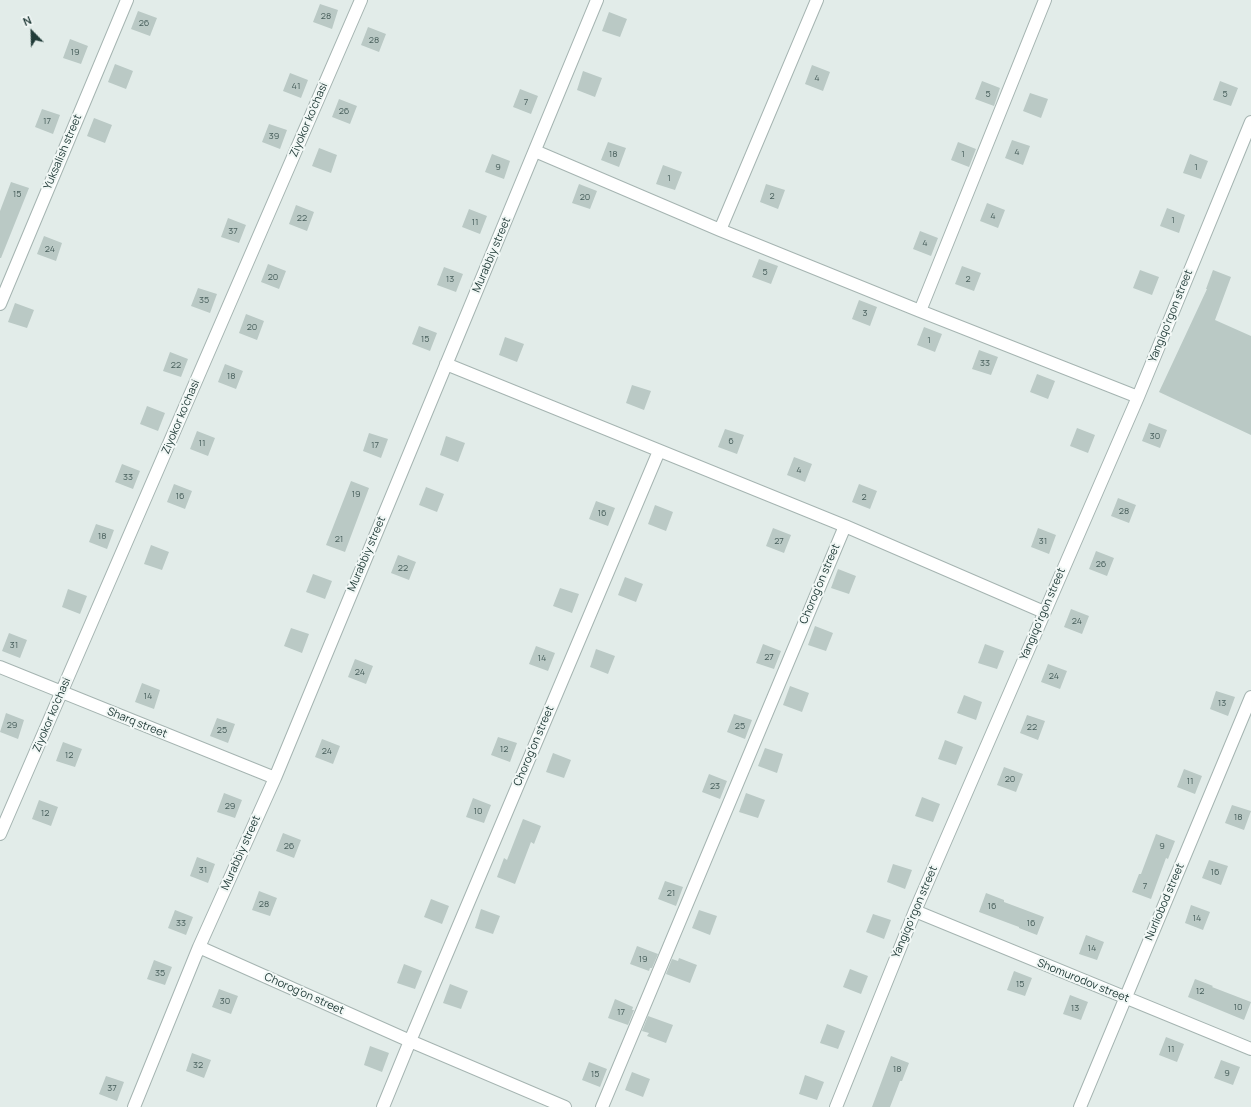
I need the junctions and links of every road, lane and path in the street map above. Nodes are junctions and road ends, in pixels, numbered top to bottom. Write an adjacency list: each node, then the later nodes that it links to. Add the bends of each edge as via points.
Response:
1 (126, 0): 9 (street, Yuksalish street)
2 (361, 0): 17 (street, Ziyokor ko'chasi)
3 (597, 0): 7 (street, Murabbiy street)
4 (817, 0): 8 (street)
5 (1045, 0): 10 (street)
6 (1251, 122): 12 (street, Yangiqo'rgon street)
7 (536, 151): 8 (street); 11 (street, Murabbiy street)
8 (720, 230): 10 (street)
9 (0, 304)
10 (920, 311): 12 (street)
11 (446, 364): 13 (street); 19 (street, Murabbiy street)
12 (1138, 397): 15 (street, Yangiqo'rgon street)
13 (659, 451): 14 (street); 24 (street, Chorog'on street)
14 (845, 526): 15 (street); 29 (street, Chorog'on street)
15 (1044, 612): 21 (street, Yangiqo'rgon street)
16 (0, 667): 17 (street, Sharq street)
17 (62, 692): 19 (street, Sharq street); 20 (street, Ziyokor ko'chasi)
18 (1251, 697): 23 (street, Nurliobod street)
19 (274, 778): 22 (street, Murabbiy street)
20 (0, 834)
21 (915, 911): 23 (street, Shomurodov street); 30 (street, Yangiqo'rgon street)
22 (198, 947): 24 (street, Chorog'on street); 26 (street, Murabbiy street)
23 (1125, 998): 25 (street, Shomurodov street); 31 (street, Nurliobod street)
24 (410, 1041): 27 (street, Chorog'on street); 28 (street, Chorog'on street)
25 (1251, 1049)
26 (134, 1107)
27 (383, 1107)
28 (565, 1107)
29 (602, 1107)
30 (836, 1107)
31 (1080, 1107)

